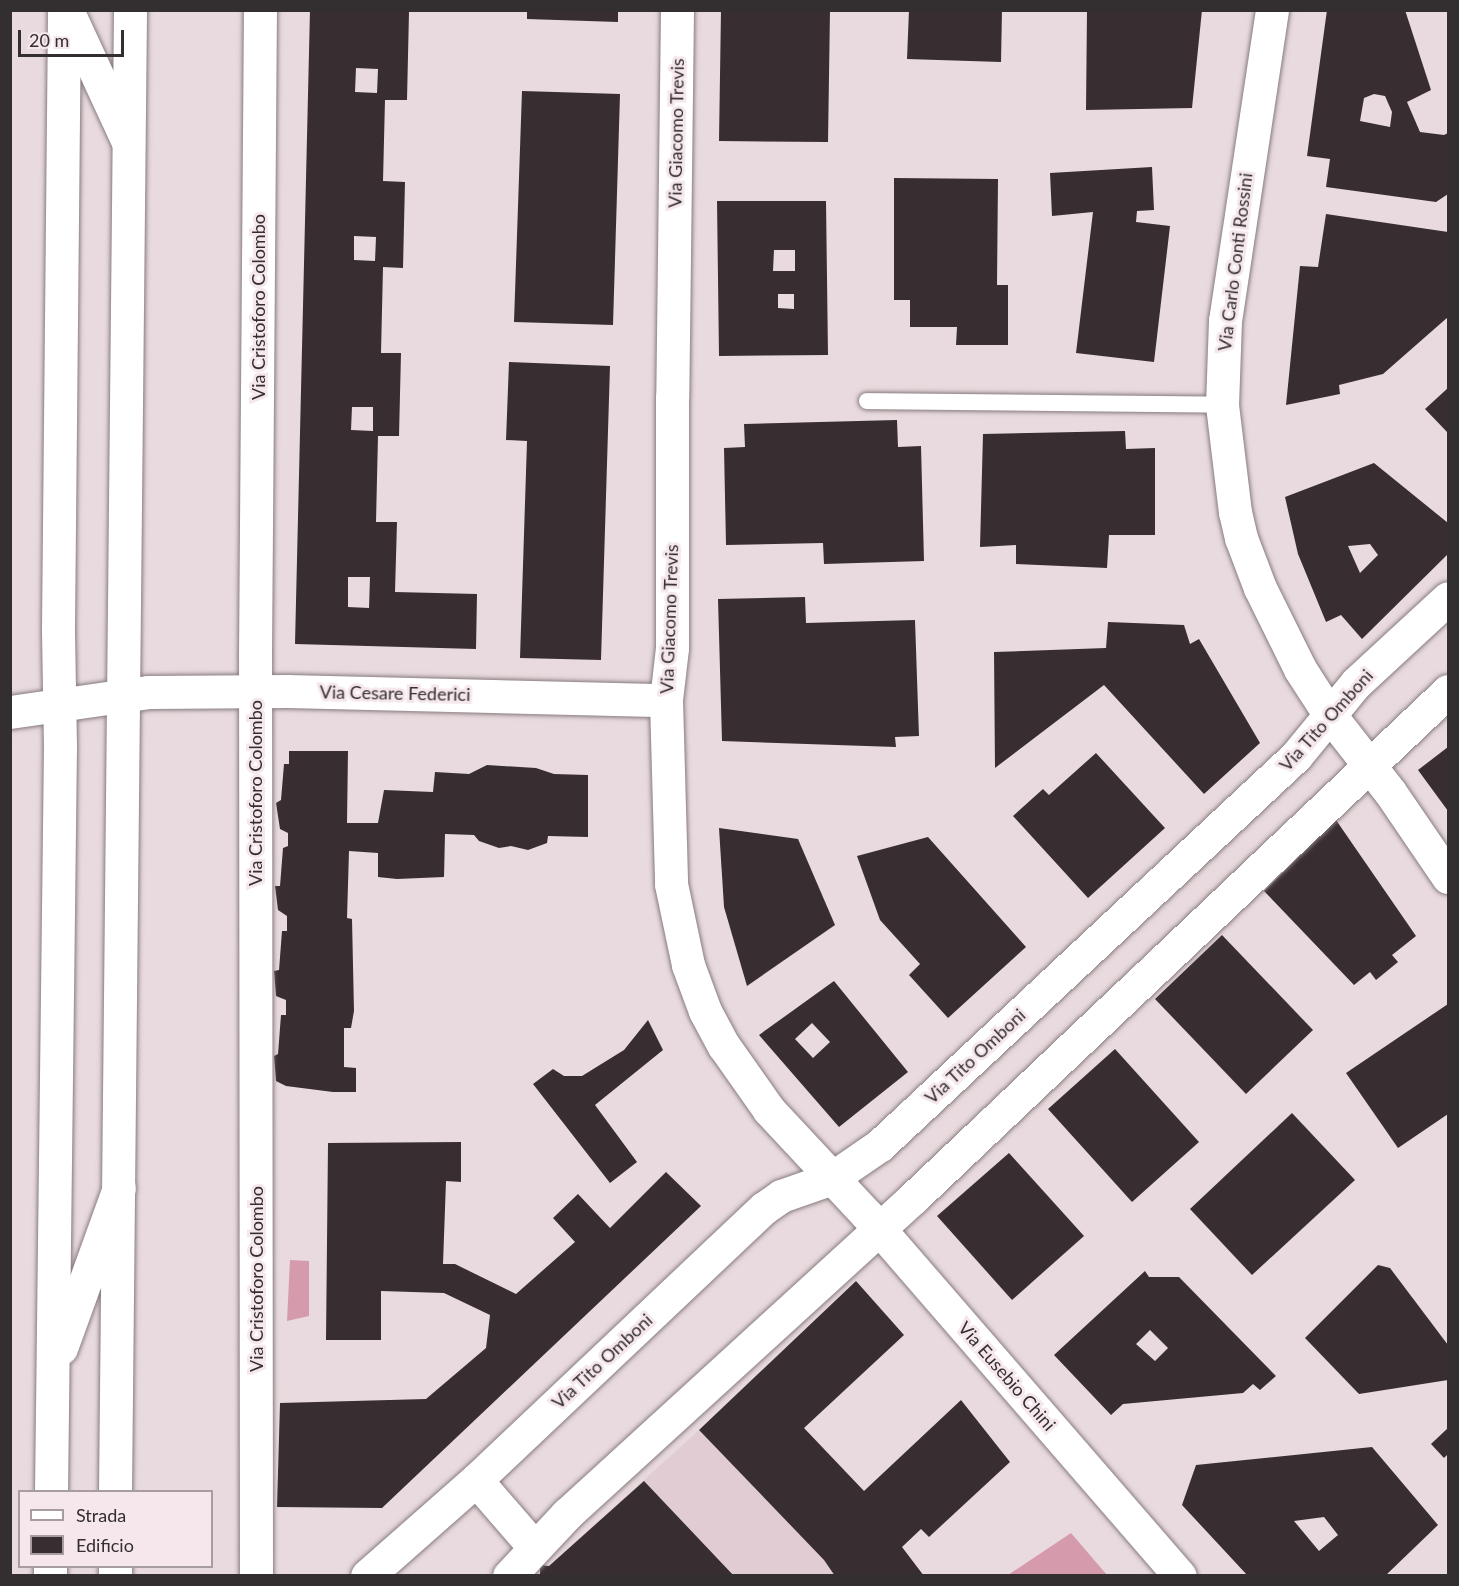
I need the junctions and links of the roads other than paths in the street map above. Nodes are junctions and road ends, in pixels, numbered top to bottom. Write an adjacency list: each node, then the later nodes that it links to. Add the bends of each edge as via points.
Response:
1 (65, 10): 6 (street); 14 (street)
2 (130, 10): 6 (street)
3 (261, 10): 11 (street, Via Cristoforo Colombo)
4 (677, 10): 13 (street, Via Giacomo Trevis, via 672,648)
5 (1272, 10): 8 (street, Via Carlo Conti Rossini, via 1230,277)
6 (128, 142): 12 (street)
7 (867, 401): 8 (lane)
8 (1222, 405): 16 (street, Via Carlo Conti Rossini, via 1241,538 1275,621)
9 (1449, 598): 16 (street, Via Tito Omboni, via 1356,683)
10 (1449, 691): 17 (street)
11 (255, 692): 12 (street, Via Cesare Federici); 13 (street, Via Cesare Federici); 27 (street, Via Cristoforo Colombo)
12 (123, 695): 14 (street); 20 (street)
13 (666, 700): 19 (street, Via Giacomo Trevis, via 671,884 683,948 696,987 735,1064 787,1132)
14 (60, 704): 15 (street); 22 (street)
15 (10, 712)
16 (1329, 714): 17 (street, Via Carlo Conti Rossini); 19 (street, Via Tito Omboni, via 1296,756 880,1145)
17 (1370, 767): 18 (street, Via Carlo Conti Rossini); 21 (street)
18 (1449, 877)
19 (832, 1178): 21 (street, Via Eusebio Chini); 23 (street, Via Tito Omboni, via 781,1196 764,1208)
20 (119, 1188): 22 (street); 25 (street)
21 (879, 1229): 26 (street); 30 (street, Via Eusebio Chini)
22 (52, 1372): 24 (street)
23 (476, 1480): 26 (street); 28 (street, Via Tito Omboni)
24 (51, 1490)
25 (116, 1490)
26 (534, 1547): 29 (street)
27 (256, 1575)
28 (367, 1575)
29 (509, 1575)
30 (1179, 1575)

